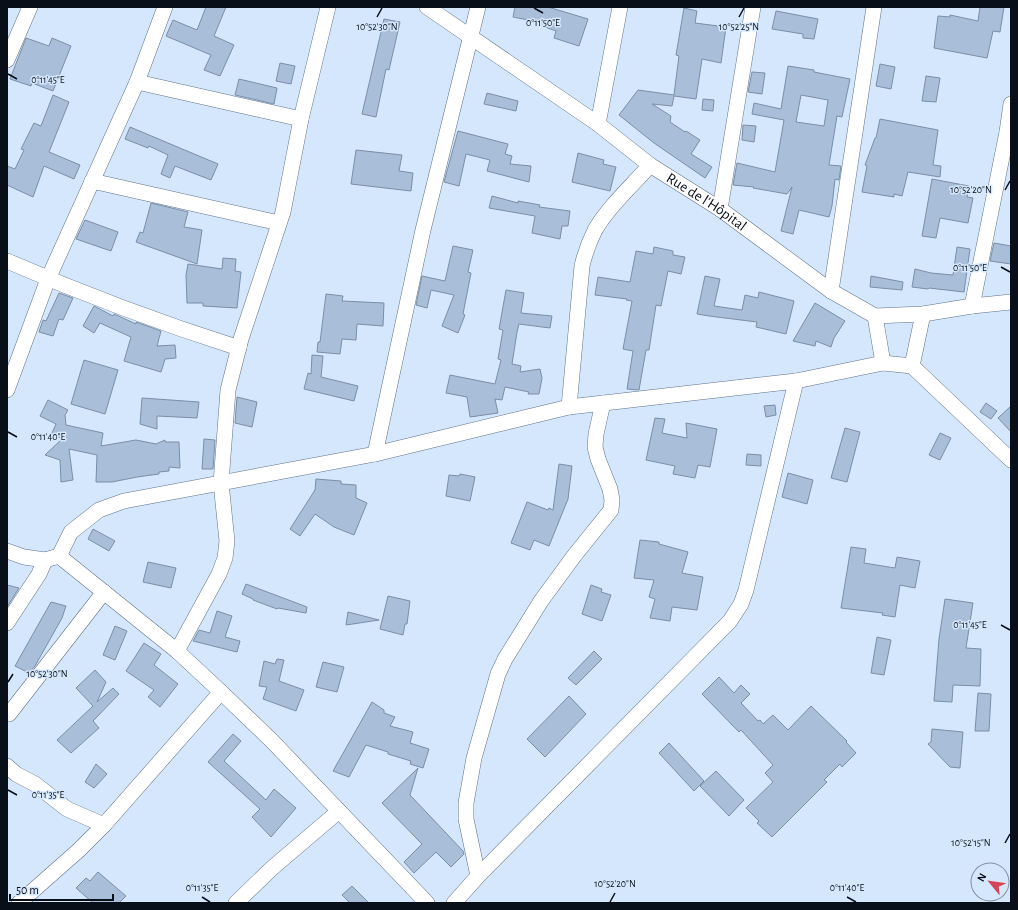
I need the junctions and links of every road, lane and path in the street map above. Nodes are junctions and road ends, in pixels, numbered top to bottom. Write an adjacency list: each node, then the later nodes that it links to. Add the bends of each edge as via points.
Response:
1 (30, 7): 10 (street)
2 (165, 7): 11 (street)
3 (328, 7): 13 (street)
4 (427, 7): 9 (street, Rue de l'Hôpital)
5 (478, 7): 9 (street)
6 (620, 7): 14 (street)
7 (753, 7): 17 (street)
8 (874, 7): 21 (street)
9 (471, 38): 14 (street, Rue de l'Hôpital); 33 (street, via 423,230)
10 (7, 60)
11 (137, 82): 13 (street); 16 (street)
12 (1011, 104): 23 (street)
13 (300, 118): 18 (street)
14 (598, 124): 15 (street, Rue de l'Hôpital)
15 (650, 165): 17 (street, Rue de l'Hôpital); 32 (street, via 595,230 586,249 582,266)
16 (92, 181): 18 (street); 20 (street)
17 (720, 209): 21 (street, Rue de l'Hôpital)
18 (279, 223): 26 (street)
19 (7, 261): 20 (street)
20 (48, 279): 26 (street, via 162,323); 30 (street)
21 (831, 291): 25 (street, Rue de l'Hôpital)
22 (1011, 302): 23 (street)
23 (972, 306): 24 (street)
24 (923, 314): 25 (street); 28 (street)
25 (875, 316): 27 (street)
26 (239, 348): 35 (street, via 228,390)
27 (882, 363): 28 (street); 29 (street)
28 (912, 366): 34 (street)
29 (796, 381): 31 (street); 46 (street, via 746,590 737,612)
30 (7, 390)
31 (603, 402): 32 (street); 46 (street, via 595,447 610,489 610,510 541,601 498,674 474,758 466,803 466,819)
32 (569, 407): 33 (street)
33 (375, 454): 35 (street)
34 (1011, 460)
35 (221, 483): 37 (street, via 124,501 98,510 71,532); 40 (street, via 227,541 226,558)
36 (7, 551): 37 (street, via 24,556)
37 (52, 558): 38 (street); 39 (street)
38 (104, 592): 40 (street); 42 (street)
39 (7, 623)
40 (177, 651): 41 (street)
41 (221, 692): 44 (street); 45 (street)
42 (9, 714)
43 (7, 766): 45 (street, via 67,809)
44 (339, 811): 48 (street, via 271,869); 49 (street)
45 (104, 825): 47 (street)
46 (478, 876): 50 (street)
47 (19, 903)
48 (236, 903)
49 (427, 903)
50 (454, 903)

